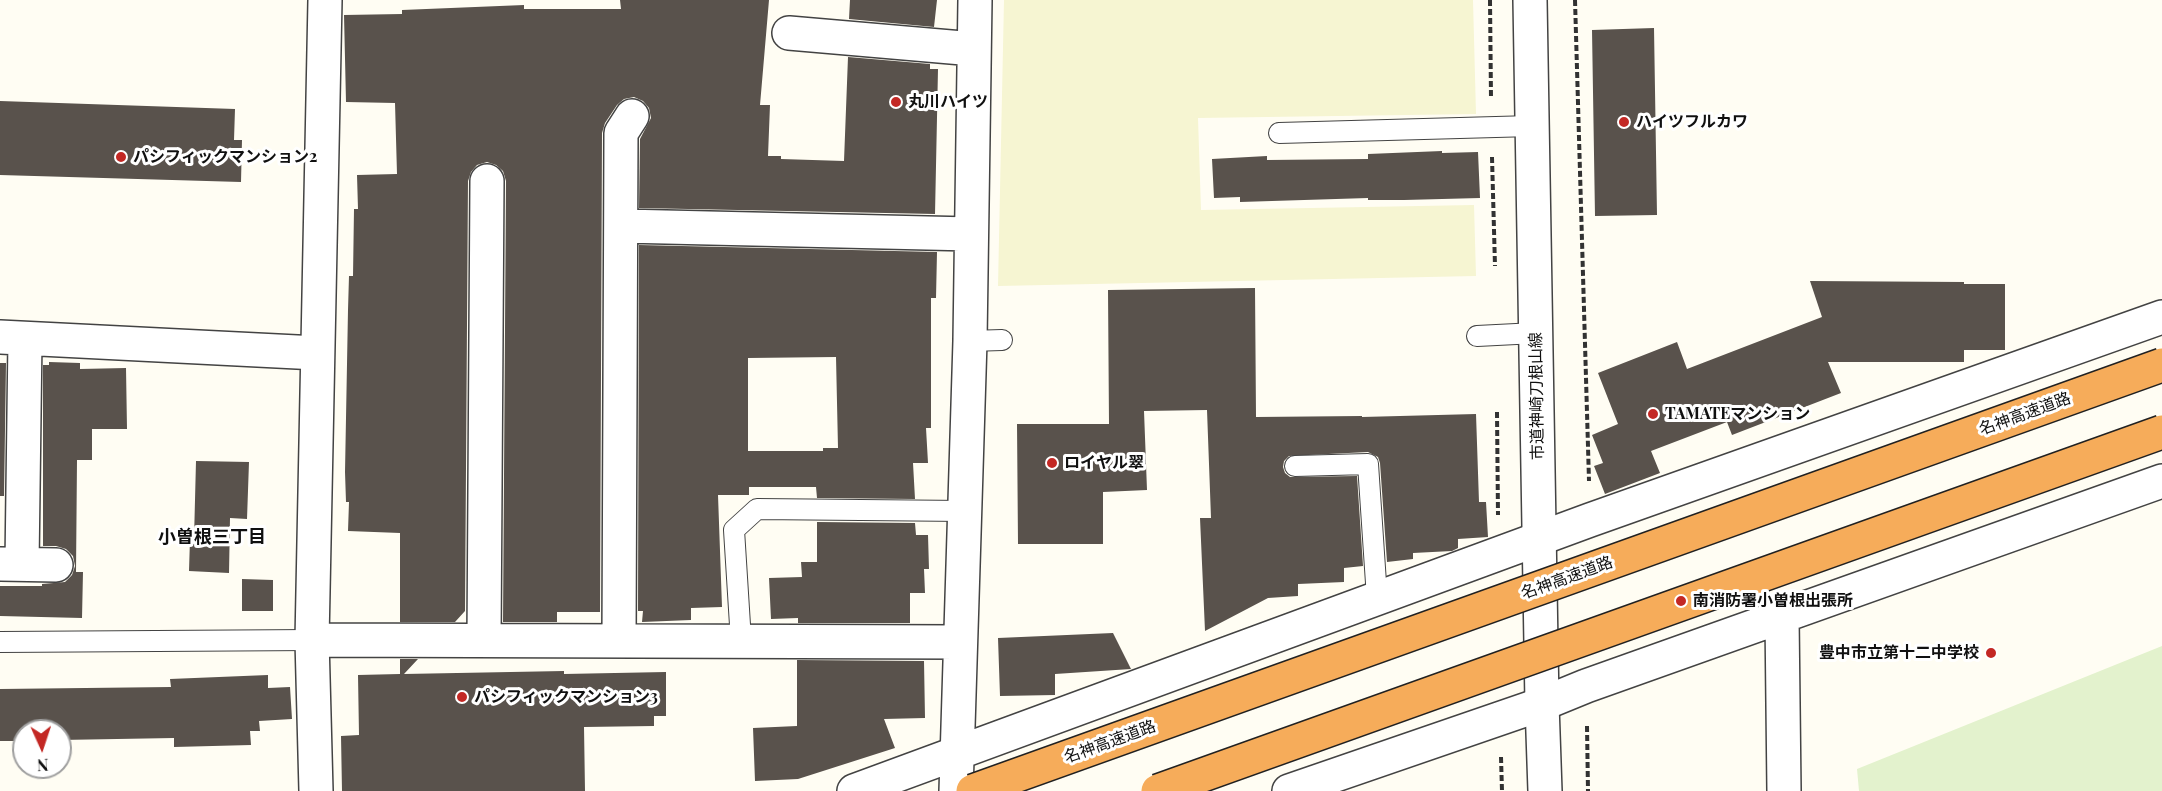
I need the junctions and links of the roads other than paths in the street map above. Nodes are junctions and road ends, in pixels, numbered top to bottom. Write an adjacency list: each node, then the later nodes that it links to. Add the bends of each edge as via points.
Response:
1 (325, 0): 16 (street)
2 (975, 0): 5 (street)
3 (1530, 0): 7 (street, 市道神崎刀根山線)
4 (789, 33): 5 (street)
5 (974, 48): 11 (street)
6 (632, 116): 10 (street, via 621,133)
7 (1532, 126): 8 (lane); 13 (street, 市道神崎刀根山線)
8 (1279, 133)
9 (487, 181): 28 (street)
10 (622, 226): 11 (street); 29 (street)
11 (971, 234): 21 (street, via 986,341)
12 (2162, 317): 22 (street)
13 (1536, 333): 14 (lane); 22 (street, 市道神崎刀根山線)
14 (1476, 336)
15 (13, 338): 16 (street); 23 (street)
16 (317, 353): 27 (street)
17 (2162, 365): 39 (highway, 名神高速道路, bridge)
18 (2162, 432): 40 (highway, bridge)
19 (1295, 466): 25 (lane, via 1368,464)
20 (2162, 481): 26 (street)
21 (965, 511): 30 (lane, via 757,509 734,530); 32 (street)
22 (1540, 538): 25 (street); 33 (street, 市道神崎刀根山線)
23 (11, 564): 24 (street)
24 (56, 565)
25 (1377, 598): 34 (street)
26 (1782, 617): 33 (street); 43 (street)
27 (312, 640): 28 (street); 31 (lane); 36 (street)
28 (484, 640): 29 (street)
29 (619, 640): 30 (street)
30 (741, 641): 32 (street)
31 (0, 642)
32 (960, 642): 34 (street)
33 (1542, 704): 35 (street, via 1500,718); 42 (street, 市道神崎刀根山線)
34 (957, 754): 37 (street); 38 (street)
35 (1374, 776): 41 (street)
36 (316, 791)
37 (854, 791)
38 (956, 791)
39 (973, 791)
40 (1158, 791)
41 (1289, 791)
42 (1545, 791)
43 (1784, 791)

